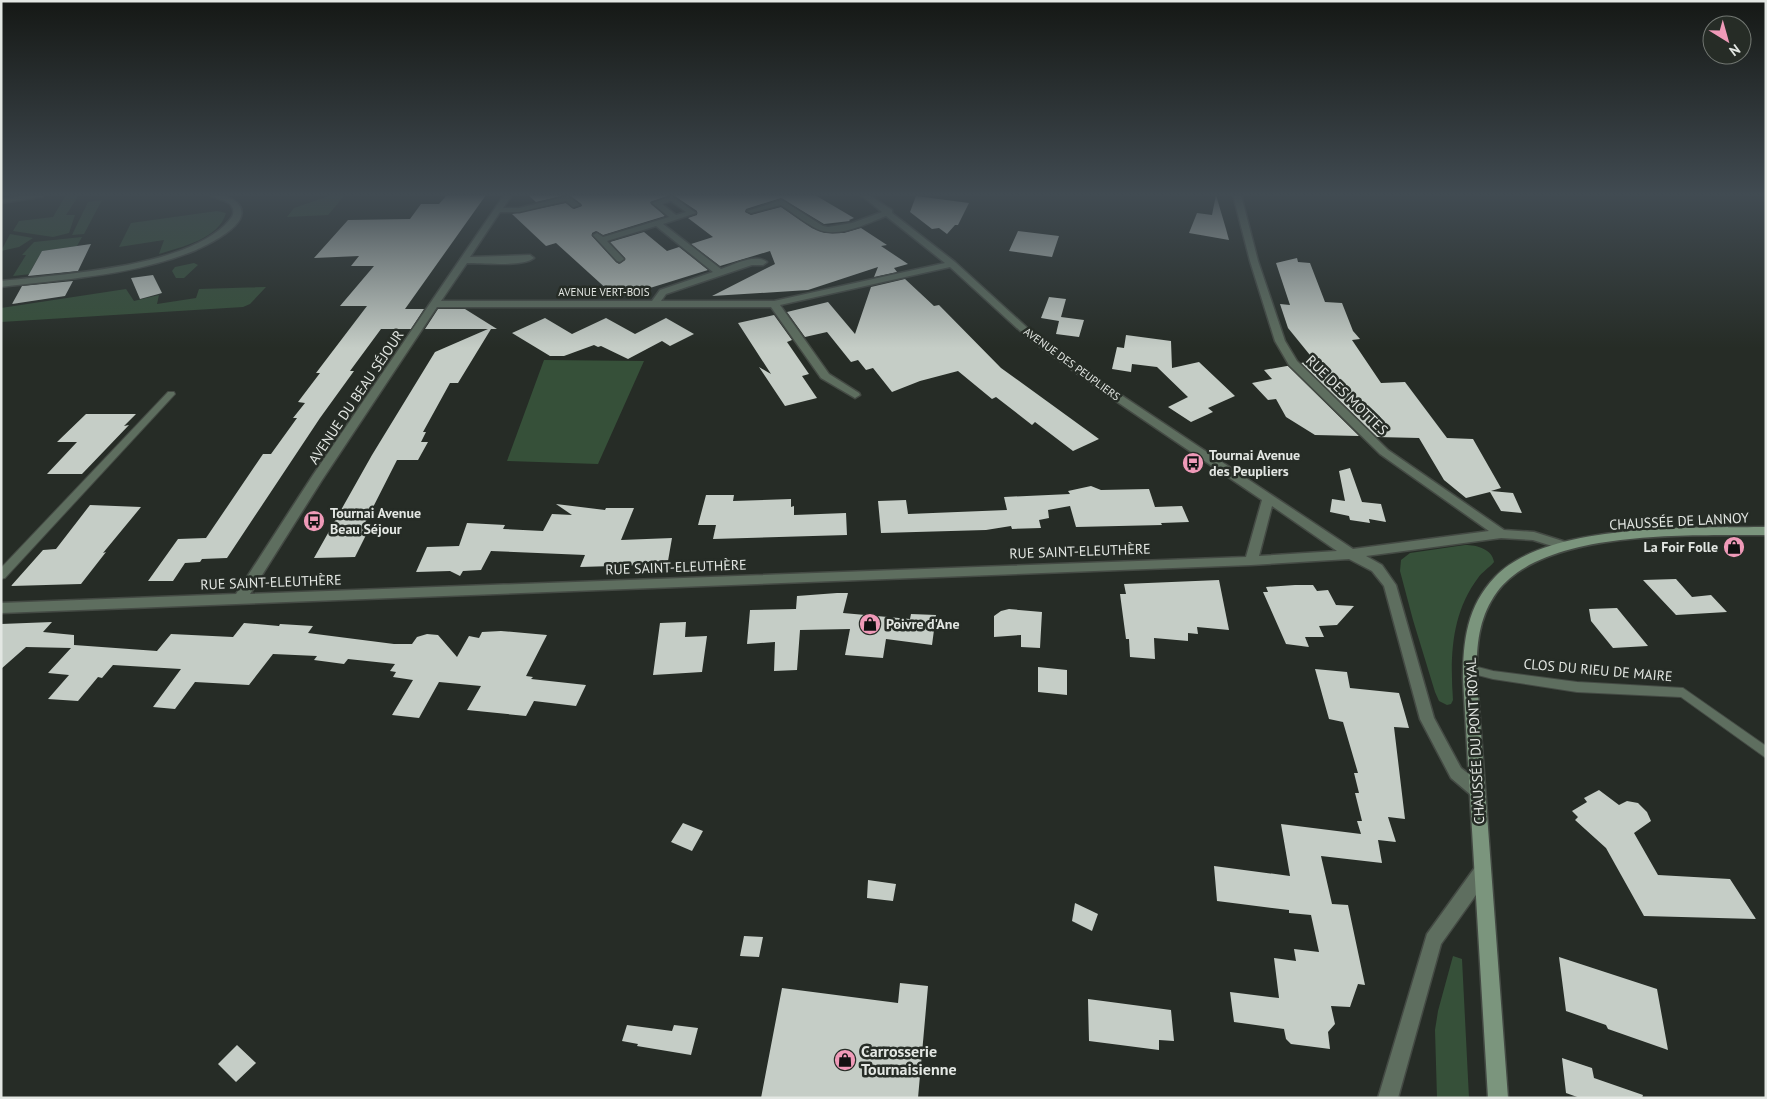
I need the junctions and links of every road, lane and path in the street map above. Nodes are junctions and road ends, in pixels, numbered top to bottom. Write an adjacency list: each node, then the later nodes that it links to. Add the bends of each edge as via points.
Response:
1 (196, 246): 13 (street, via 129,266)
2 (474, 246): 9 (street, AVENUE DU BEAU SÉJOUR)
3 (607, 246): 8 (street)
4 (686, 246): 12 (street)
5 (931, 246): 11 (street, AVENUE DES PEUPLIERS)
6 (1250, 246): 21 (street, RUE DES MOTTES, via 1280,341 1293,363 1384,452)
7 (530, 258): 9 (street)
8 (620, 259)
9 (465, 260): 14 (street, AVENUE DU BEAU SÉJOUR)
10 (763, 262): 12 (street, via 752,262)
11 (952, 264): 16 (street, AVENUE VERT-BOIS); 19 (street, AVENUE DES PEUPLIERS, via 1031,336)
12 (720, 273): 15 (street, via 663,292)
13 (1, 284)
14 (434, 304): 15 (street, AVENUE VERT-BOIS); 26 (street, AVENUE DU BEAU SÉJOUR)
15 (655, 304): 16 (street, AVENUE VERT-BOIS)
16 (774, 304): 18 (street, via 825,376)
17 (171, 394): 25 (lane)
18 (855, 395)
19 (1268, 498): 23 (street, AVENUE DES PEUPLIERS); 24 (street)
20 (1766, 531): 22 (main road, CHAUSSÉE DE LANNOY, via 1639,535)
21 (1501, 534): 22 (street, via 1534,536); 23 (street)
22 (1565, 546): 28 (main road, CHAUSSÉE DU PONT ROYAL, via 1538,554 1499,579 1477,617 1470,641)
23 (1351, 554): 24 (street, RUE SAINT-ELEUTHÈRE); 30 (street, AVENUE DES PEUPLIERS, via 1376,568 1390,585 1427,720 1456,773)
24 (1251, 560): 26 (street, RUE SAINT-ELEUTHÈRE)
25 (1, 576)
26 (239, 600): 27 (street, RUE SAINT-ELEUTHÈRE)
27 (1, 608)
28 (1470, 668): 29 (lane, CLOS DU RIEU DE MAIRE, via 1493,675 1577,687 1683,692); 30 (main road, CHAUSSÉE DU PONT ROYAL)
29 (1766, 752)
30 (1477, 790): 31 (main road, CHAUSSÉE DU PONT ROYAL)
31 (1482, 872): 32 (street, via 1433,940); 33 (main road, CHAUSSÉE DU PONT ROYAL)
32 (1388, 1098)
33 (1498, 1098)

